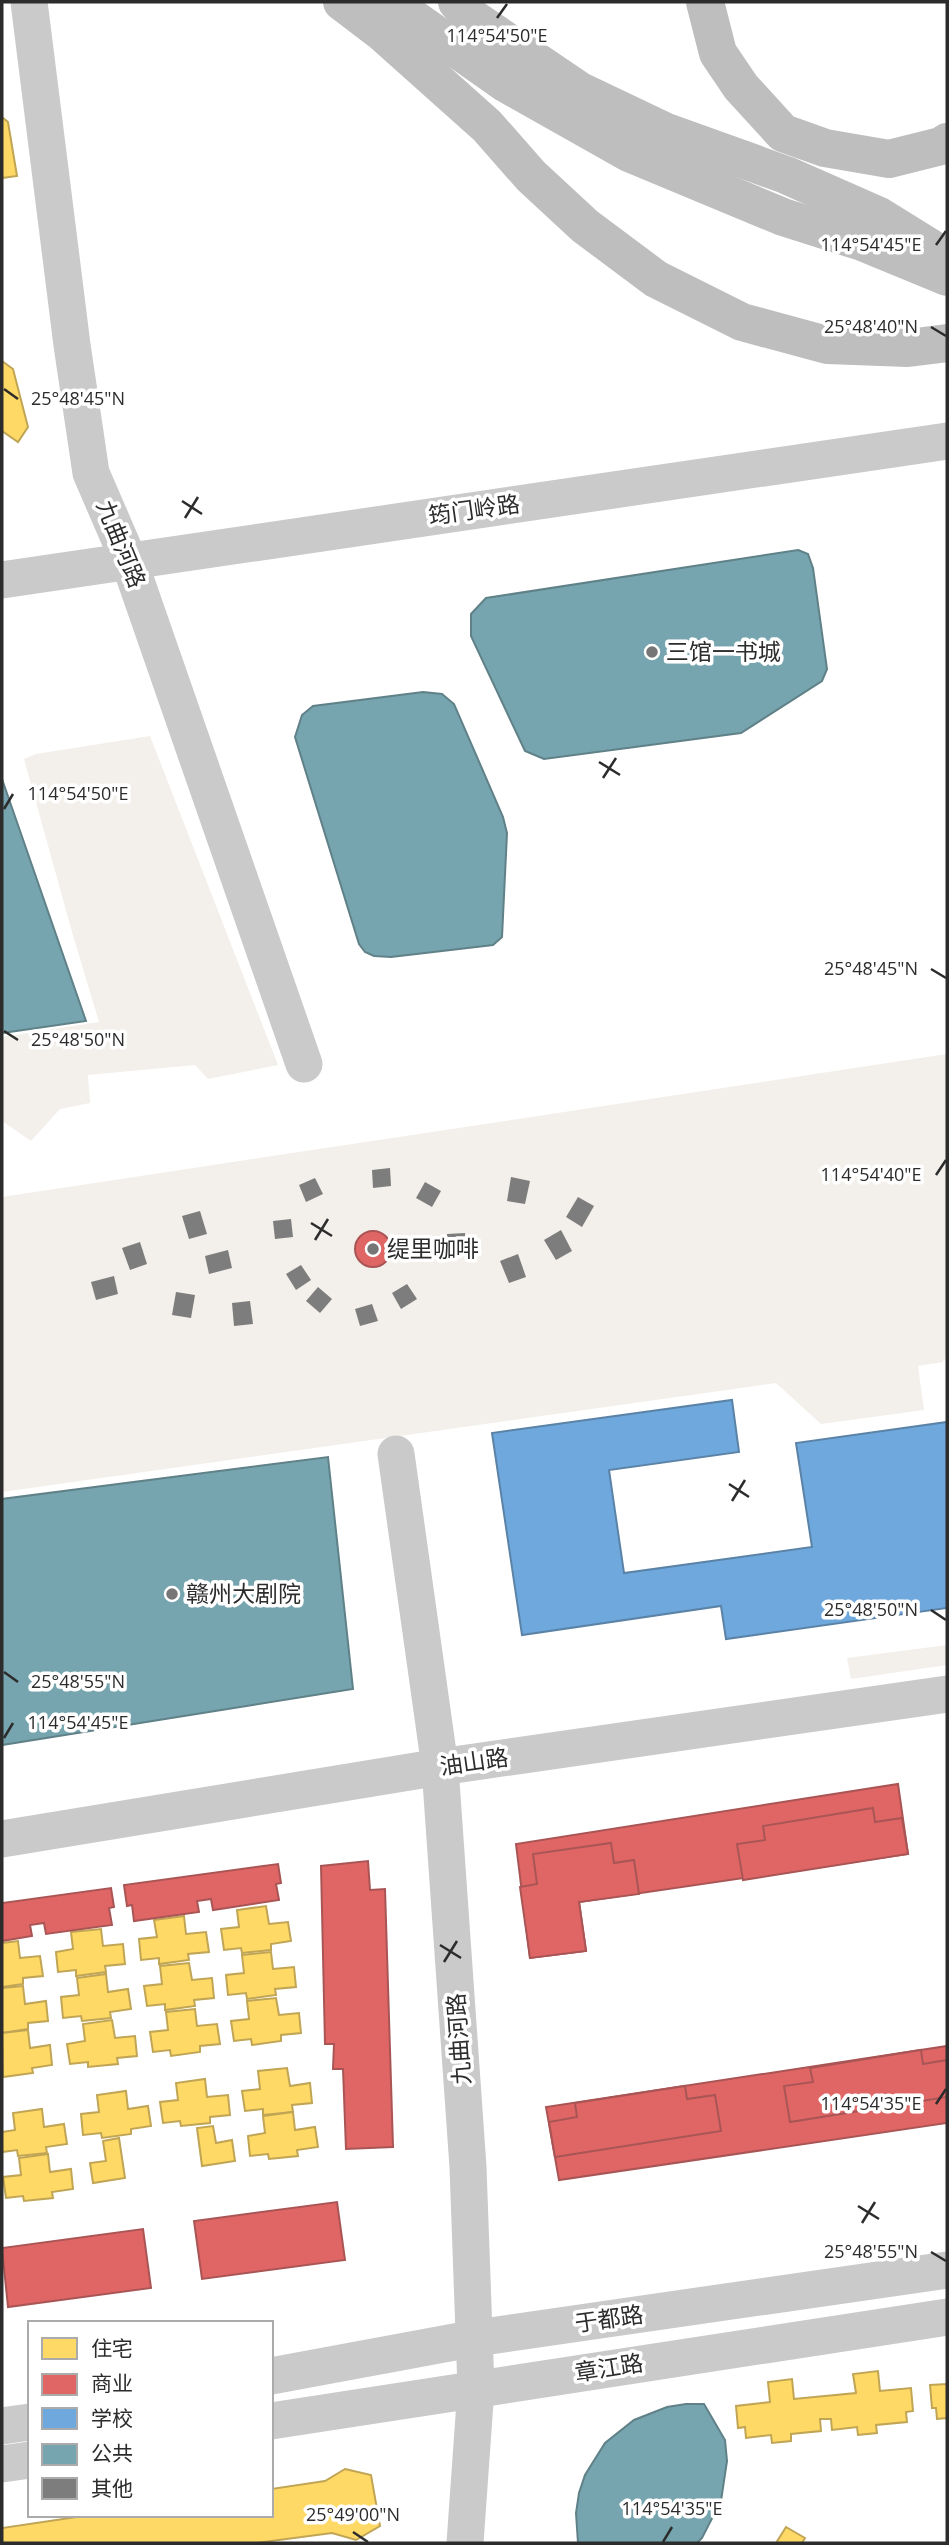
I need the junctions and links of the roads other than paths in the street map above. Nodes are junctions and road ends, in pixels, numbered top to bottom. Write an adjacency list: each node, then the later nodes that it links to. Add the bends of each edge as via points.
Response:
1 (29, 2): 11 (street, 九曲河路, via 92,472)
2 (342, 2): 9 (highway, via 487,126 531,176 585,226 656,279 742,322 827,345 908,348)
3 (390, 2): 8 (highway, via 505,83 629,153)
4 (457, 2): 7 (highway, via 471,17 580,91 664,131 879,215)
5 (705, 2): 6 (highway, via 718,53 741,87 783,133 825,148 889,159)
6 (947, 142)
7 (947, 258)
8 (947, 278)
9 (947, 344)
10 (947, 441): 11 (street, 筠门岭路)
11 (130, 561): 12 (street, 筠门岭路); 13 (street, 九曲河路)
12 (2, 580)
13 (304, 1065)
14 (396, 1454): 16 (street, 九曲河路)
15 (947, 1694): 16 (street, 油山路)
16 (440, 1767): 17 (street, 油山路); 20 (street, 九曲河路)
17 (2, 1839)
18 (947, 2270): 20 (street, 于都路)
19 (947, 2317): 22 (street, 章江路)
20 (476, 2338): 21 (street, 于都路); 22 (street, 九曲河路)
21 (273, 2376)
22 (476, 2388): 23 (street, 章江路); 28 (street, 九曲河路)
23 (273, 2421)
24 (28, 2422): 25 (street)
25 (2, 2426)
26 (28, 2460): 27 (street)
27 (2, 2464)
28 (464, 2543)

